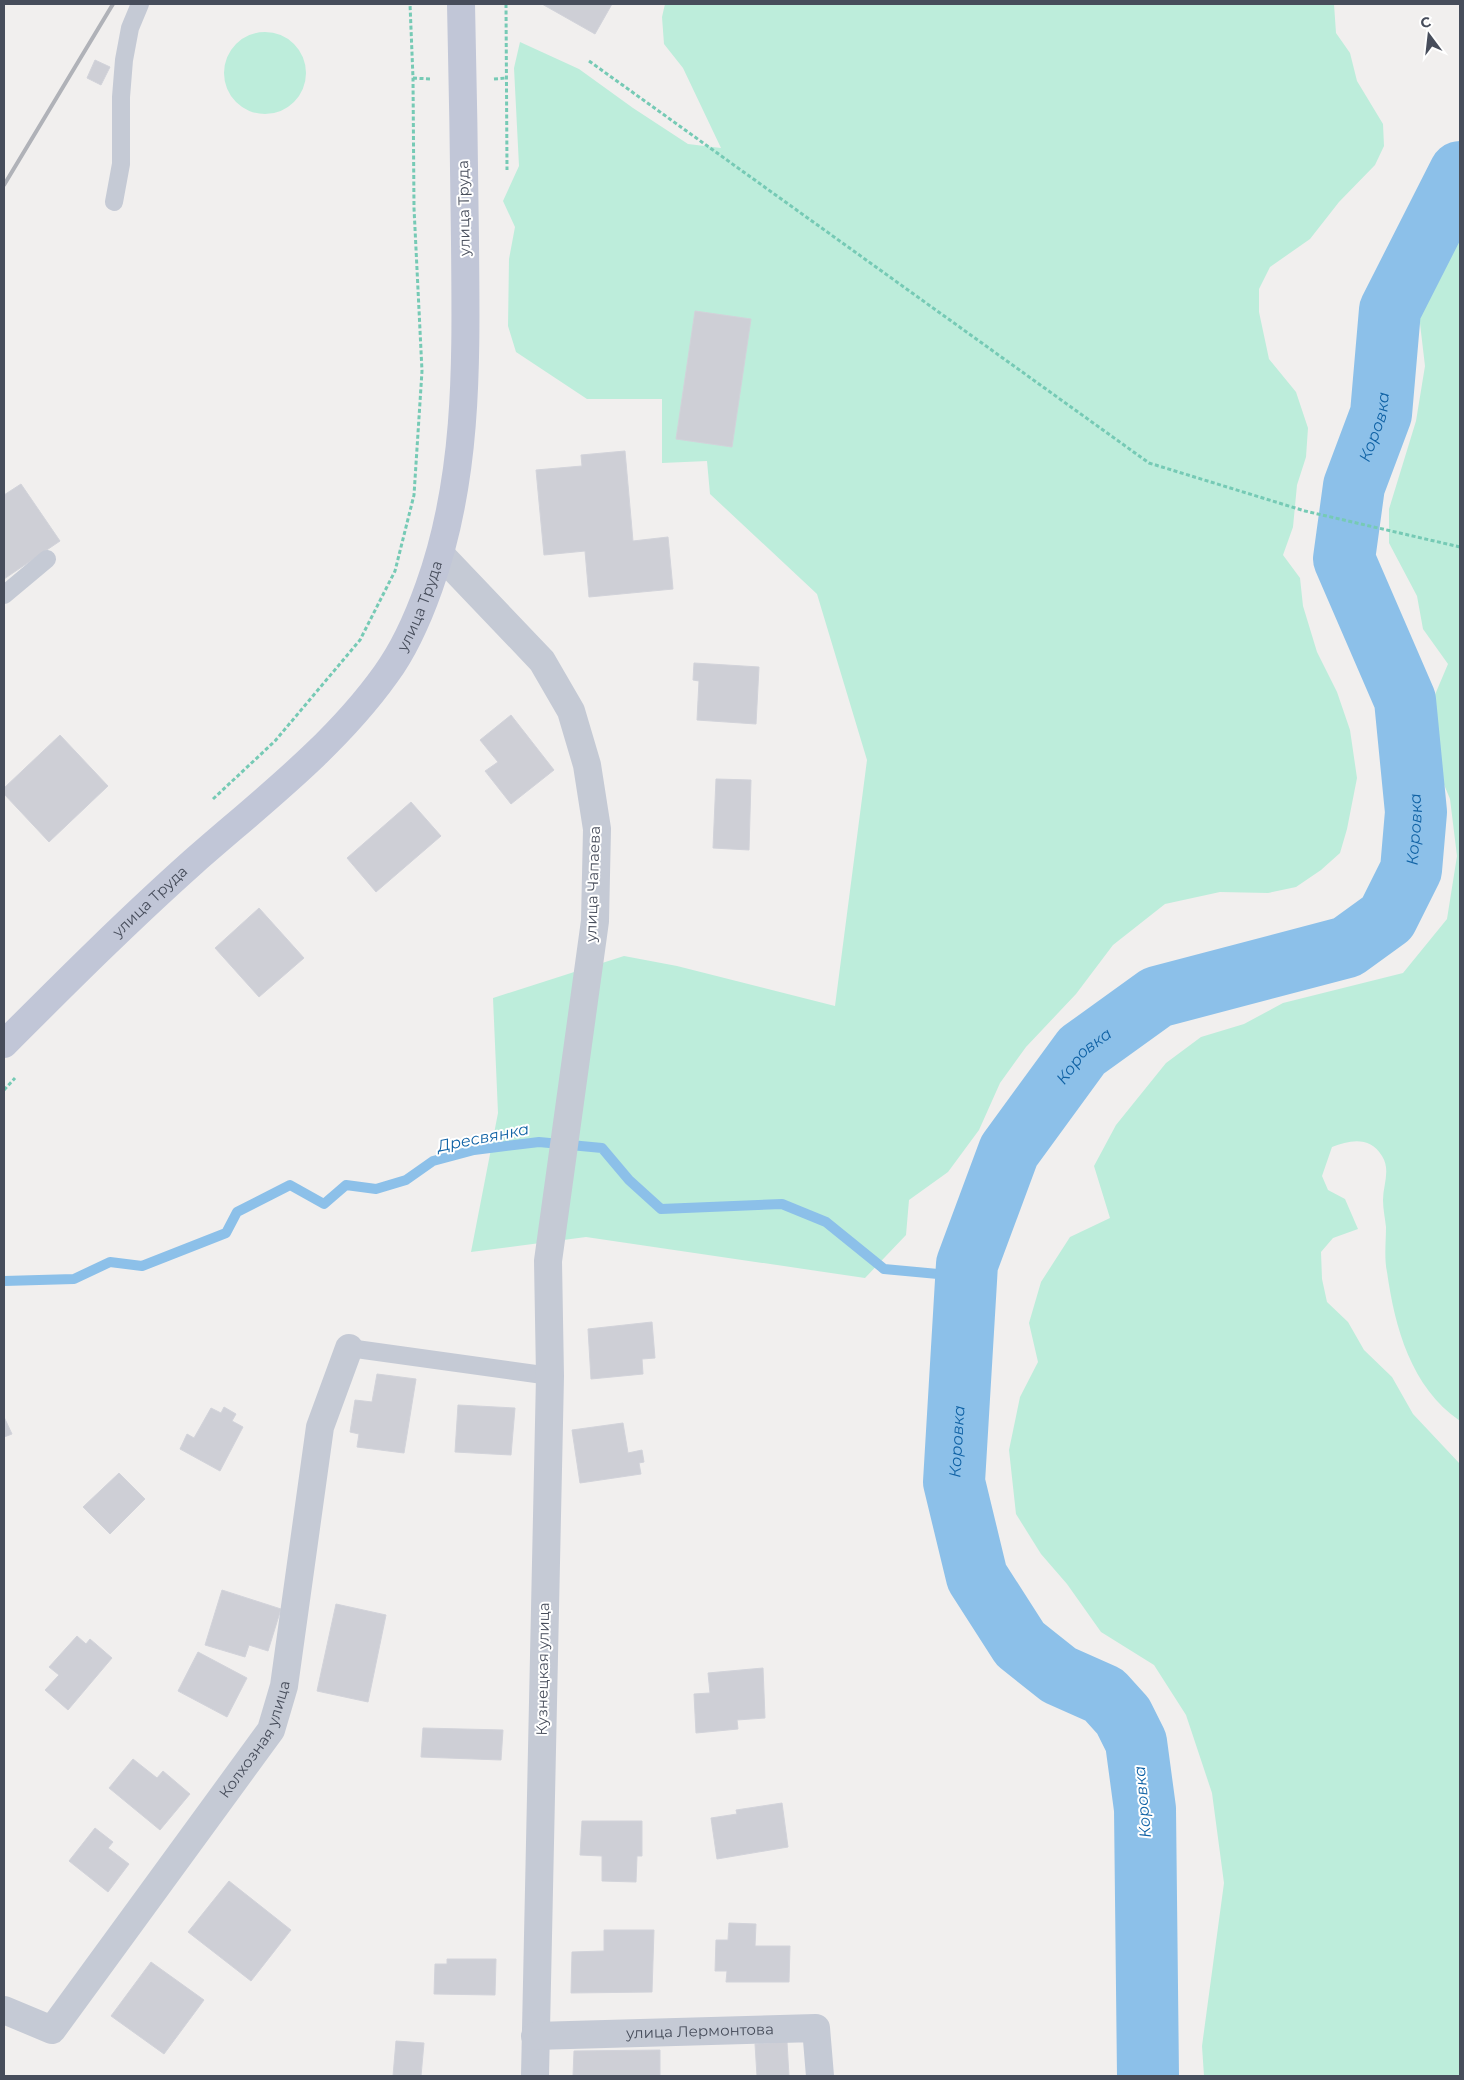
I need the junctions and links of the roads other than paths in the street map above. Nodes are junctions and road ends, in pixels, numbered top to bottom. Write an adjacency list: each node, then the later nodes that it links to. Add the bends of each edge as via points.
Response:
1 (140, 4): 3 (lane, via 130,28 124,60 121,164)
2 (461, 4): 4 (street, улица Труда, via 466,332 464,404 460,459)
3 (114, 202)
4 (441, 555): 7 (street, улица Труда, via 411,634 387,673 356,712 151,900); 8 (street, улица Чапаева, via 542,661 571,711 587,765 597,829 596,921)
5 (47, 559): 6 (lane)
6 (4, 595)
7 (4, 1044)
8 (548, 1261): 10 (street, Кузнецкая улица)
9 (348, 1348): 10 (lane); 11 (street, Колхозная улица, via 320,1427 284,1686 271,1730 52,2030)
10 (550, 1376): 12 (street, Кузнецкая улица)
11 (4, 2010)
12 (535, 2036): 13 (street, Кузнецкая улица); 14 (street, улица Лермонтова, via 816,2028)
13 (535, 2076)
14 (820, 2076)

